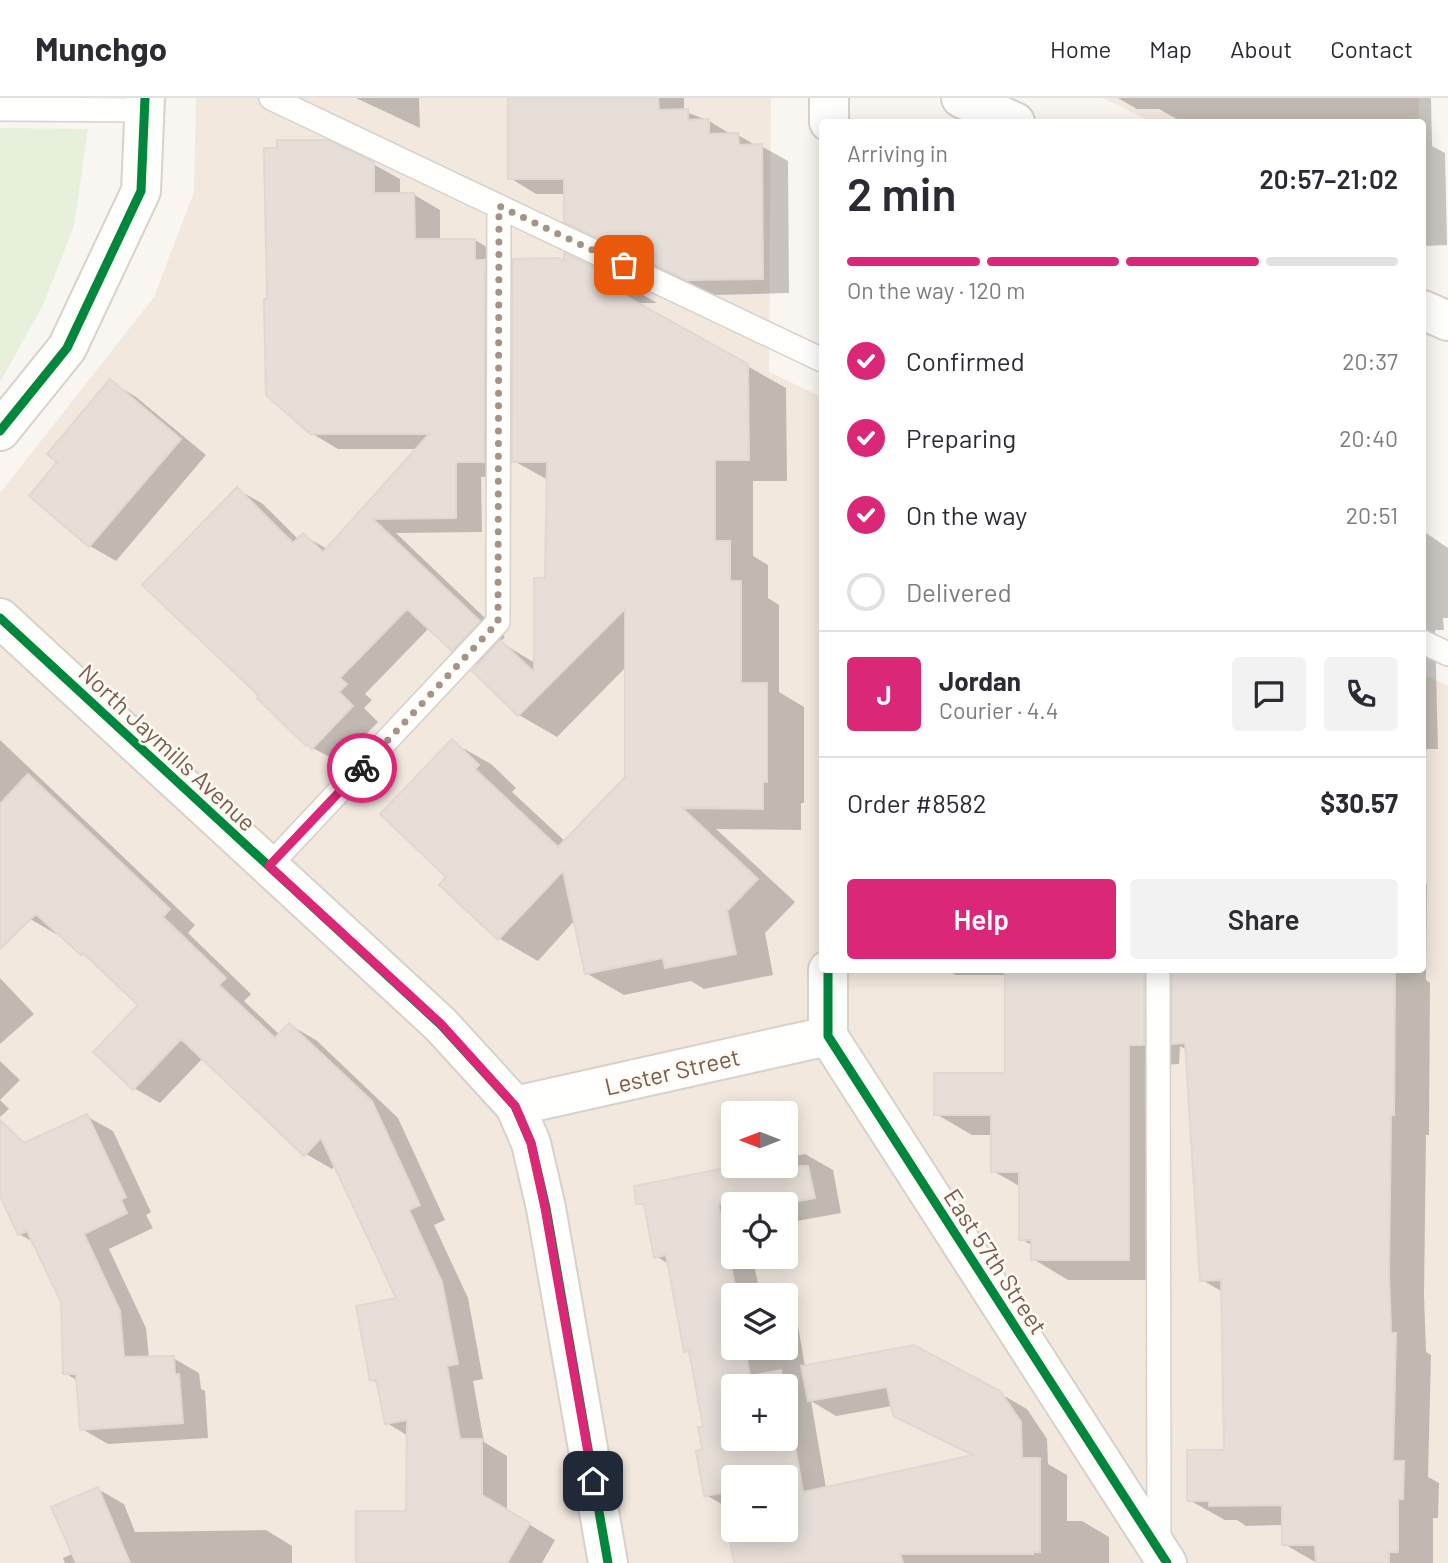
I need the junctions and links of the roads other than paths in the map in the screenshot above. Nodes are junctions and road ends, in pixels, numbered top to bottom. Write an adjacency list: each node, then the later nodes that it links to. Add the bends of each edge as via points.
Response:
1 (271, 98): 8 (lane)
2 (830, 98): 6 (street)
3 (961, 98): 7 (street)
4 (145, 104): 5 (lane); 12 (street, via 141,191 66,348)
5 (0, 109)
6 (829, 119)
7 (1008, 119)
8 (499, 206): 11 (lane); 16 (lane, via 498,622)
9 (1426, 311): 10 (street)
10 (1448, 321)
11 (819, 359)
12 (0, 431)
13 (0, 618): 16 (street, North Jaymills Avenue)
14 (1426, 643): 15 (lane)
15 (1448, 654)
16 (269, 866): 20 (street, North Jaymills Avenue, via 441,1024)
17 (828, 973): 19 (street)
18 (1158, 973): 21 (lane)
19 (828, 1036): 20 (street, Lester Street); 21 (street, East 57th Street)
20 (515, 1106): 22 (street, North Jaymills Avenue, via 531,1143 545,1208)
21 (1163, 1557)
22 (608, 1563)

